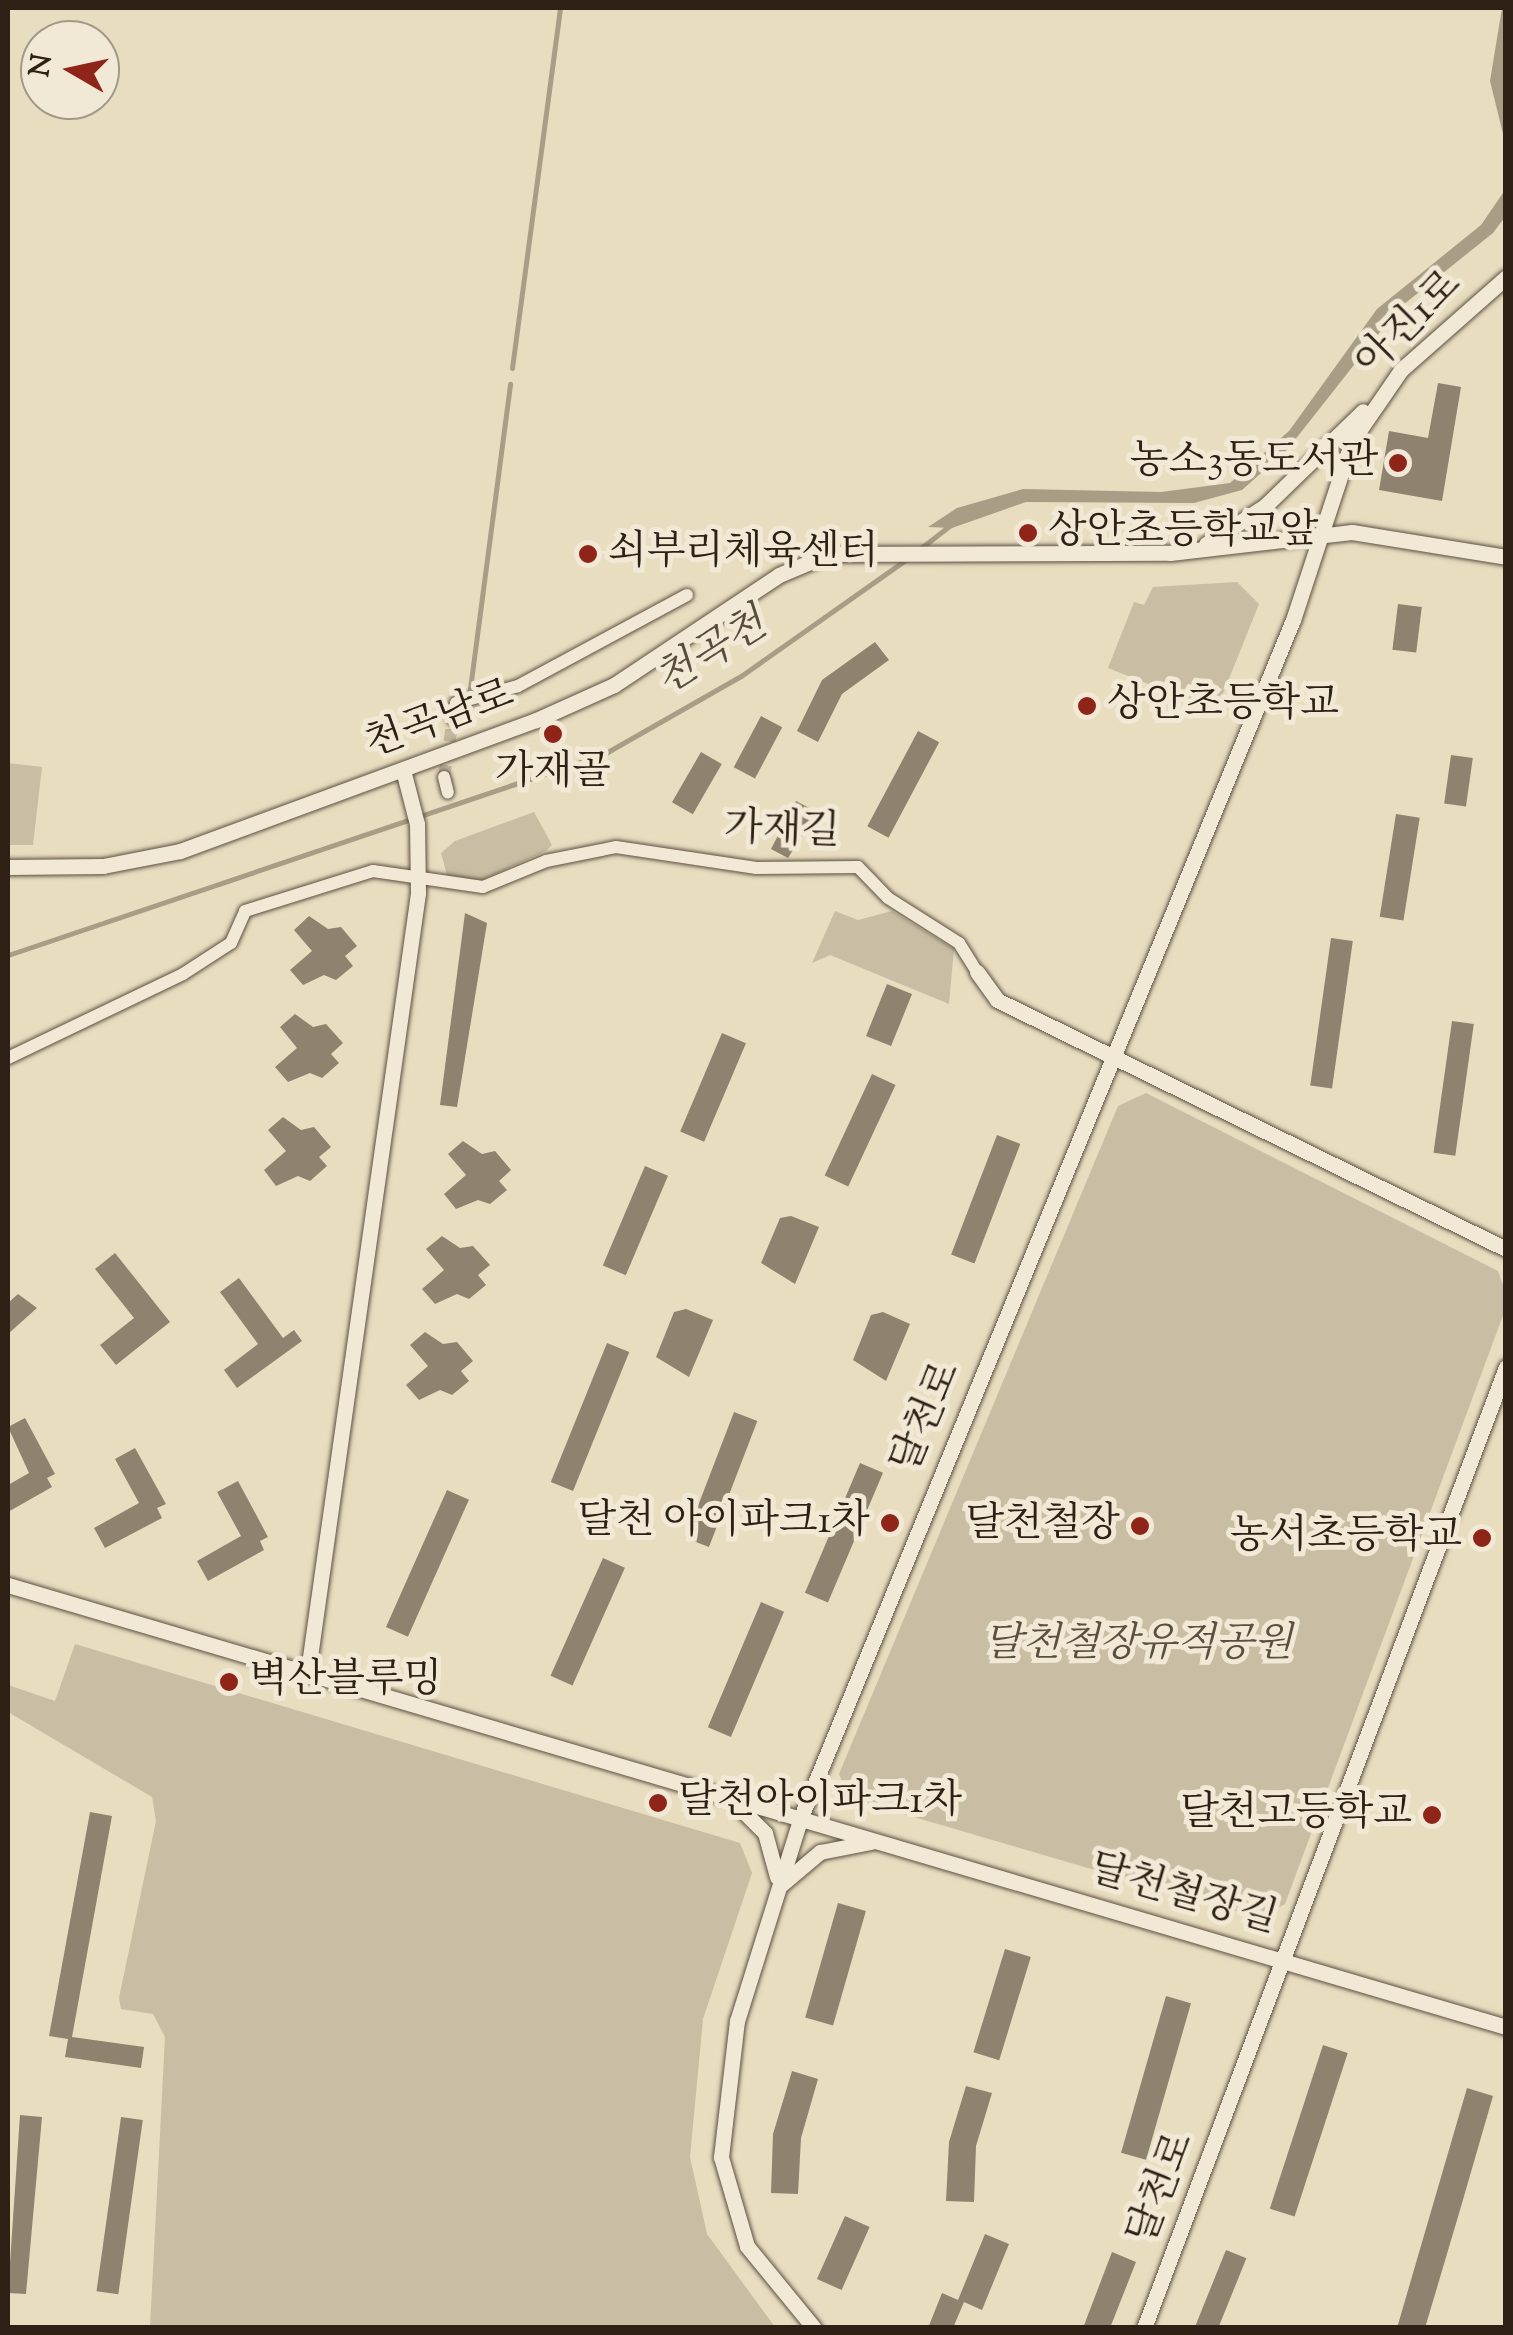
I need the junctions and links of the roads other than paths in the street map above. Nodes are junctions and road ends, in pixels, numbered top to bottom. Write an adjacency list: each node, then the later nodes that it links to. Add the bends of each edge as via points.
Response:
1 (1506, 277): 2 (street, 아진1로)
2 (1382, 395): 3 (street, 아진1로, via 1352,440); 4 (street, via 1265,506)
3 (1324, 534): 4 (street); 5 (street, via 1362,533); 14 (street, 달천로)
4 (1189, 551): 8 (street, 천곡남로, via 864,553 793,566 614,686)
5 (1506, 557)
6 (687, 595): 7 (street, via 518,686 456,703)
7 (453, 719)
8 (403, 770): 11 (street, 천곡남로, via 180,851 102,866); 12 (street)
9 (444, 777): 10 (street)
10 (448, 794)
11 (8, 867)
12 (419, 873): 13 (street, 가재길, via 483,886 546,860 629,846 727,866 858,867 888,898 959,943); 15 (street, 가재길, via 373,871 245,911 231,943 183,974); 19 (street)
13 (977, 972): 14 (street, 가재길, via 997,1000)
14 (1115, 1054): 16 (street, 가재길); 21 (street, 달천로)
15 (8, 1058)
16 (1506, 1249)
17 (1506, 1367): 24 (street, 달천철장길)
18 (8, 1585): 19 (street, 달천철장길)
19 (308, 1672): 20 (street, 달천철장길)
20 (718, 1792): 21 (street, 달천철장길); 23 (street, via 765,1833)
21 (801, 1817): 22 (street, 달천철장길); 23 (street, 달천로)
22 (889, 1843): 23 (street, via 820,1852); 24 (street, 달천철장길)
23 (777, 1891): 26 (street, 달천로, via 737,2021 721,2157 747,2246)
24 (1285, 1961): 25 (street); 27 (street, 달천로)
25 (1506, 2027)
26 (814, 2328)
27 (1144, 2328)

